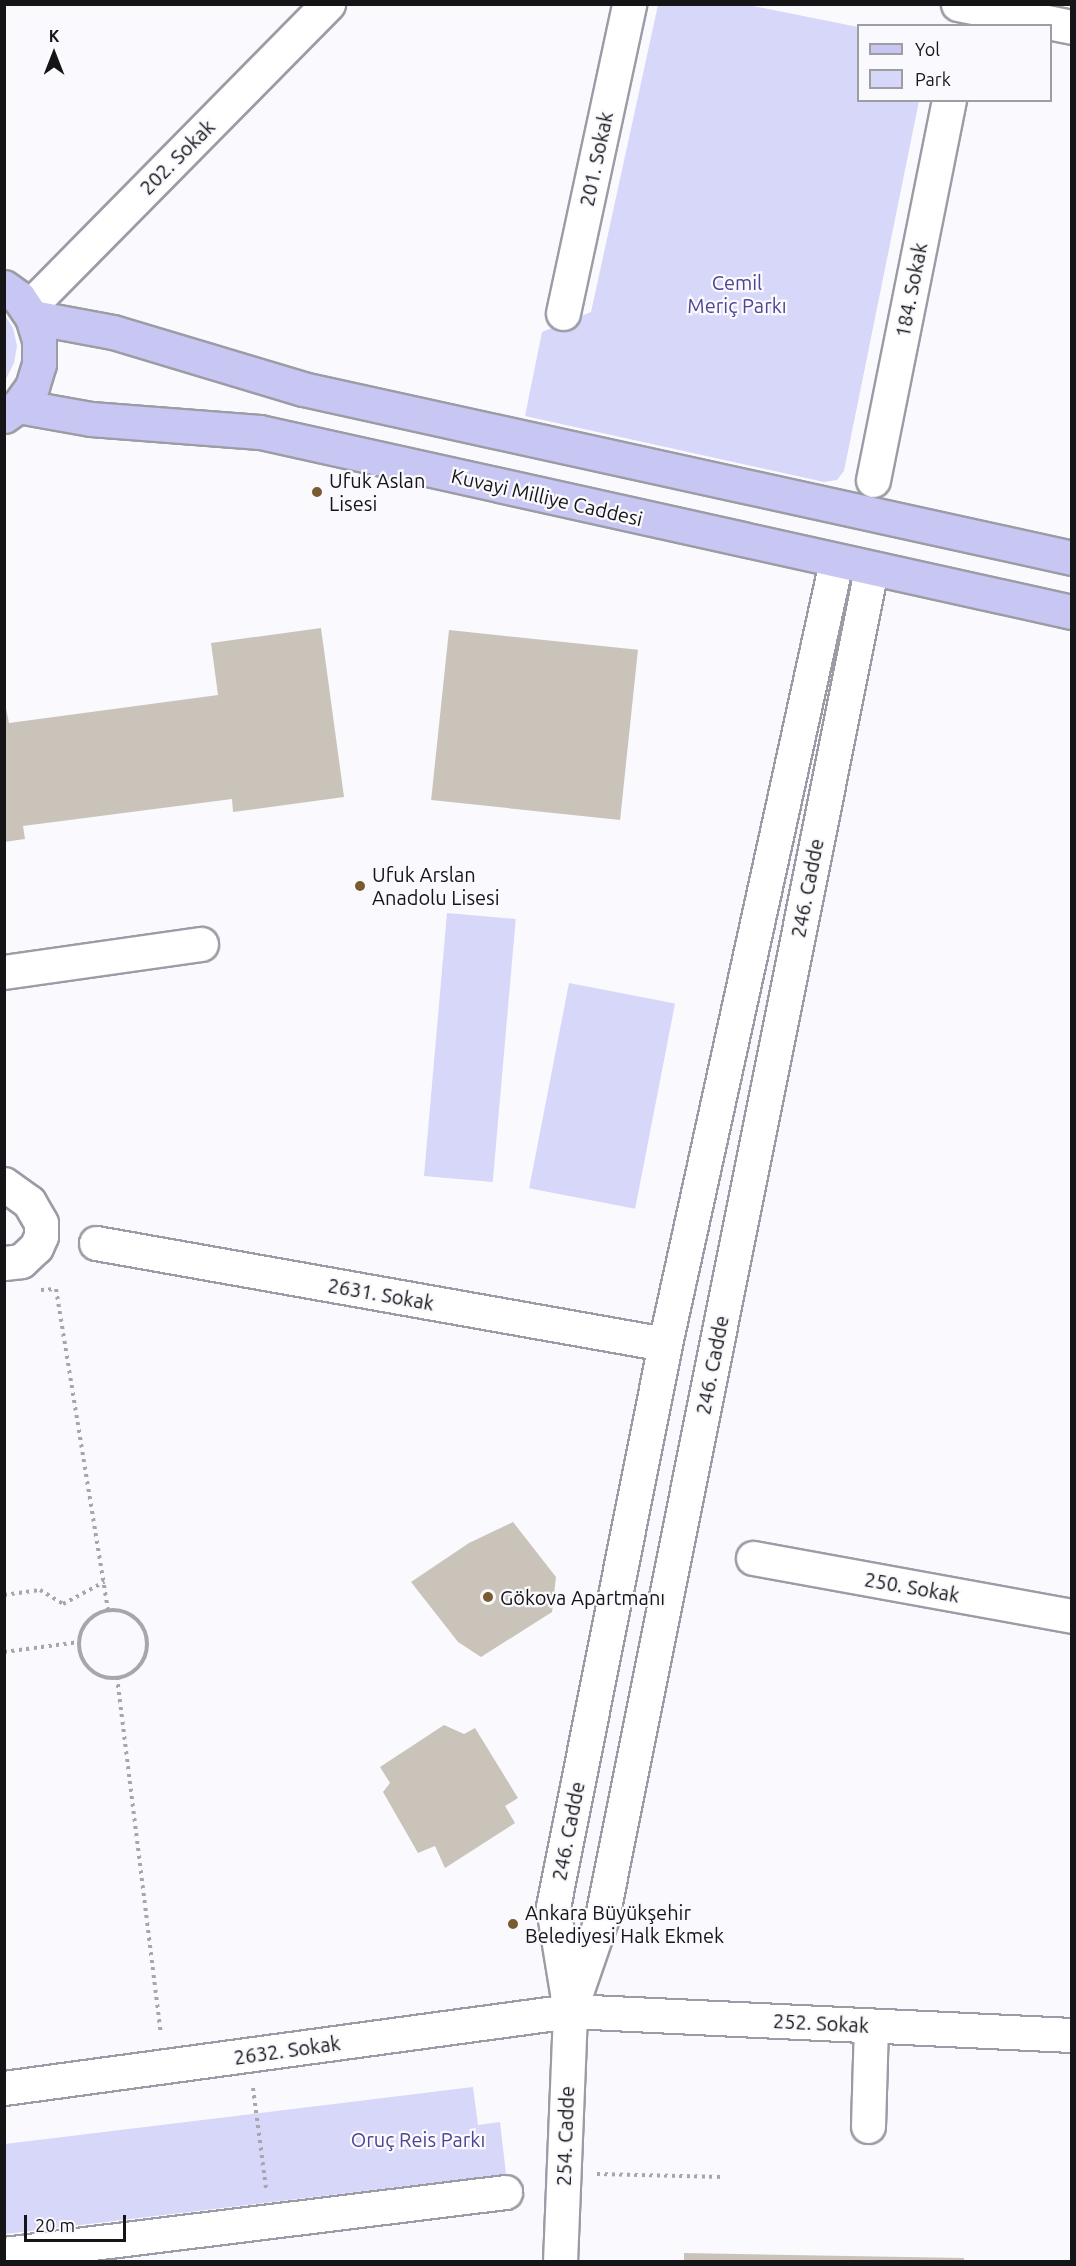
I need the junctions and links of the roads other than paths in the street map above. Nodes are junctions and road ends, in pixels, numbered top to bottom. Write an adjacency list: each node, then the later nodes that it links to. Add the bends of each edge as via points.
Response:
1 (328, 4): 8 (street, 202. Sokak)
2 (629, 4): 9 (street, 201. Sokak)
3 (963, 12): 4 (street)
4 (1049, 24)
5 (1052, 24): 6 (street)
6 (1071, 27)
7 (949, 102): 11 (street, 184. Sokak)
8 (17, 296): 10 (main road, via 39,340 39,364 32,387); 12 (main road, via 113,332 303,389)
9 (563, 314)
10 (11, 411): 15 (main road, Kuvayi Milliye Caddesi, via 260,432)
11 (873, 480): 12 (street, 184. Sokak); 13 (street, 184. Sokak)
12 (846, 511): 13 (main road); 15 (main road)
13 (881, 518): 14 (main road); 16 (main road)
14 (1071, 558)
15 (836, 562): 16 (main road, Kuvayi Milliye Caddesi); 23 (street, 246. Cadde)
16 (871, 569): 17 (main road, Kuvayi Milliye Caddesi); 26 (street, 246. Cadde, via 602,1917)
17 (1071, 612)
18 (201, 944): 19 (street)
19 (4, 972)
20 (4, 1184): 22 (street, via 29,1202 40,1224 41,1236 21,1261)
21 (96, 1243): 23 (street, 2631. Sokak)
22 (4, 1263)
23 (665, 1344): 26 (street, 246. Cadde, via 553,1907)
24 (753, 1558): 25 (street, 250. Sokak)
25 (1071, 1616)
26 (570, 2011): 27 (street, 252. Sokak); 29 (street, 2632. Sokak); 33 (street, 254. Cadde)
27 (871, 2026): 28 (street, 252. Sokak); 30 (street)
28 (1071, 2035)
29 (4, 2088)
30 (868, 2126)
31 (505, 2192): 32 (street)
32 (4, 2254)
33 (560, 2262)

